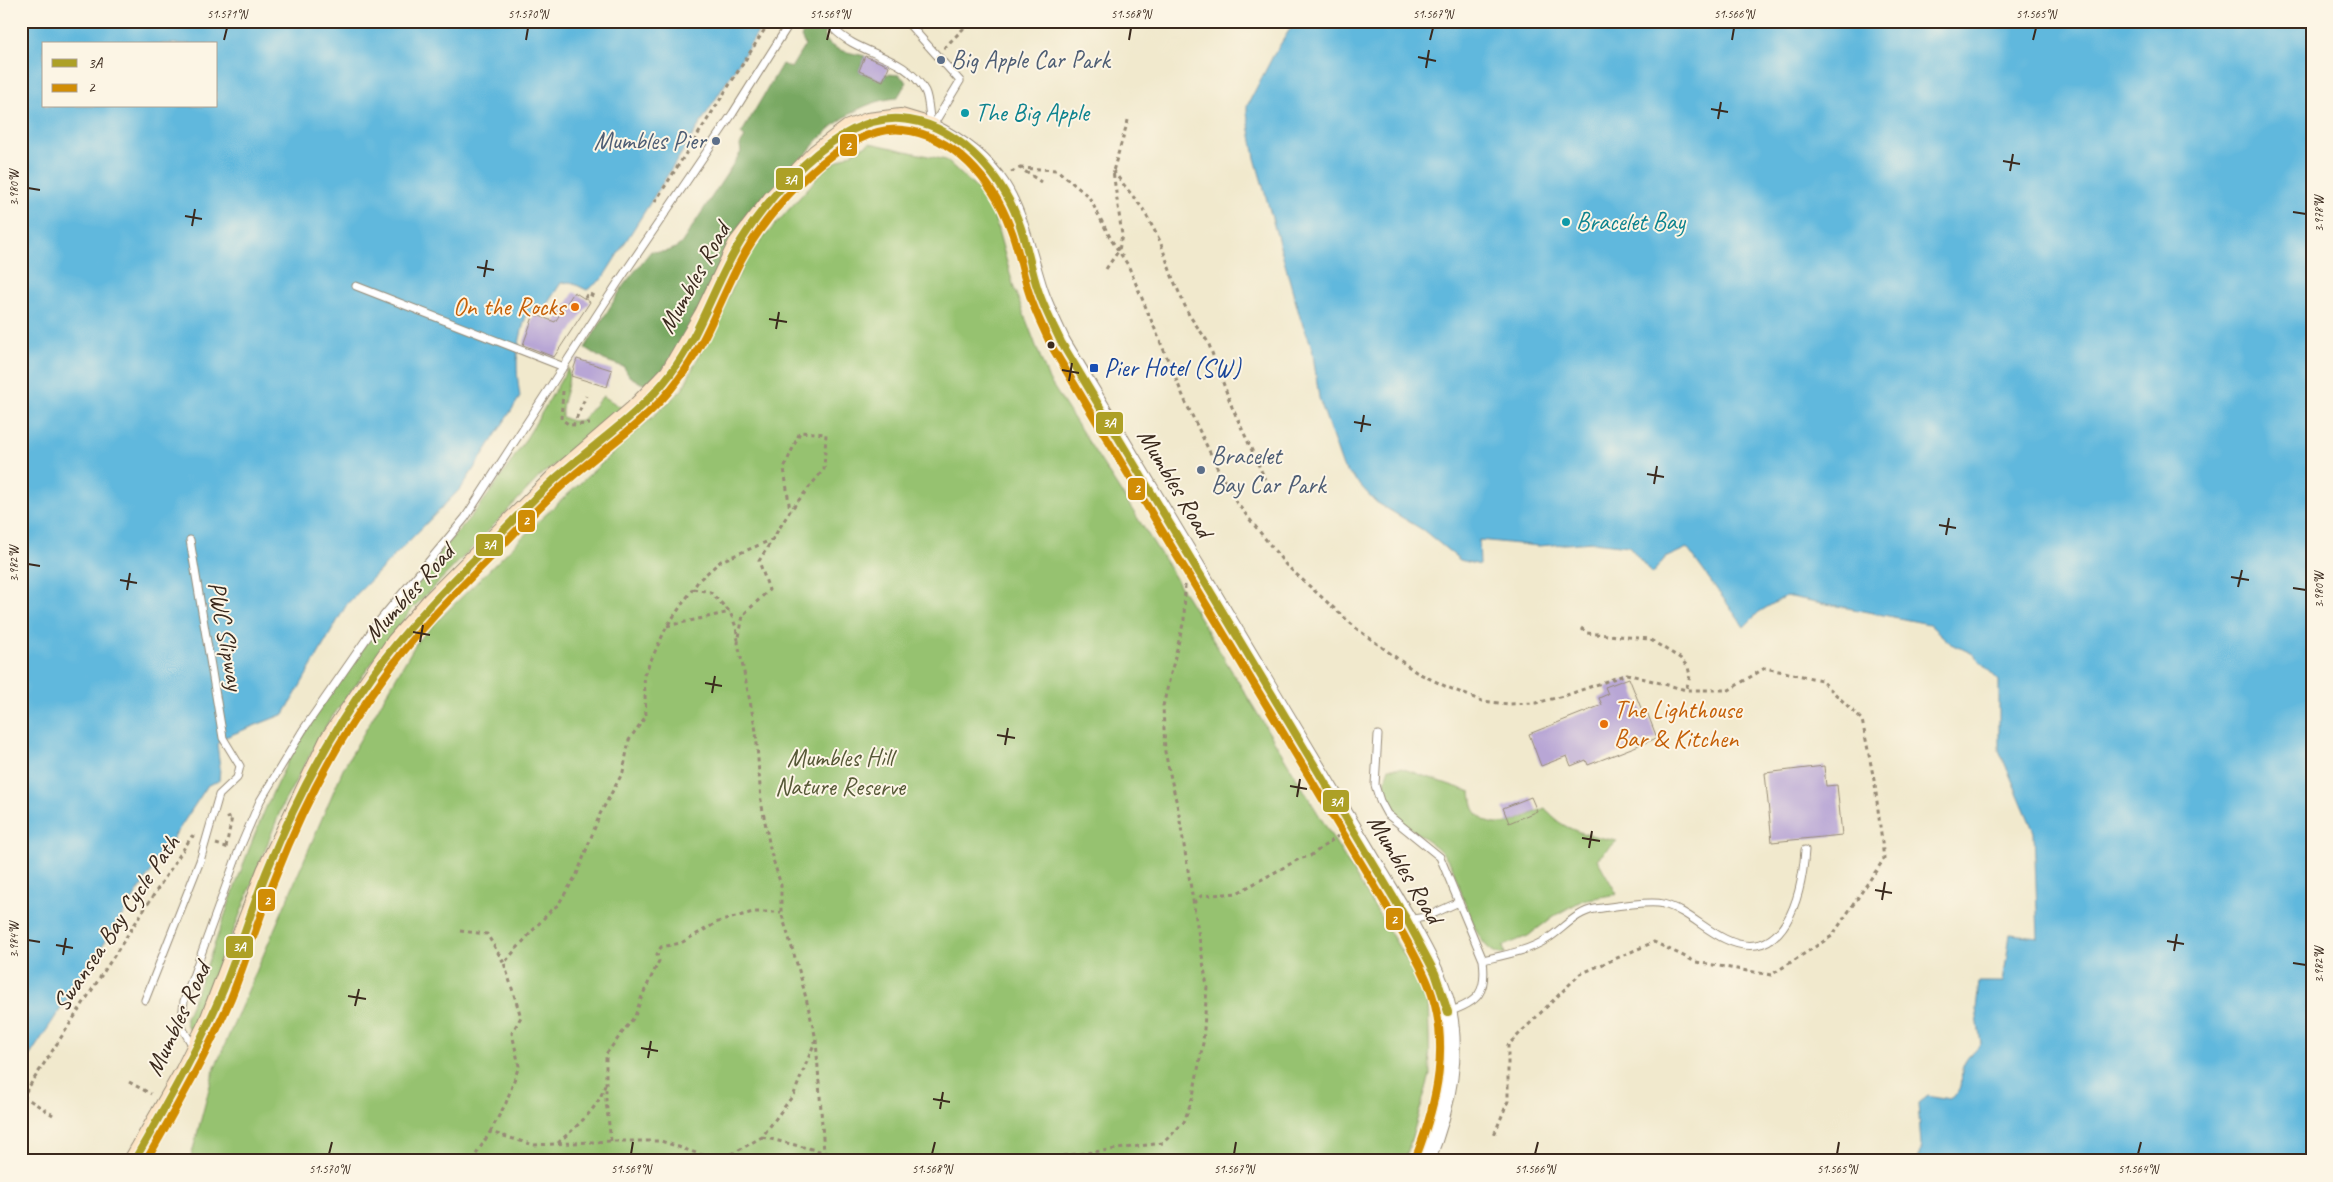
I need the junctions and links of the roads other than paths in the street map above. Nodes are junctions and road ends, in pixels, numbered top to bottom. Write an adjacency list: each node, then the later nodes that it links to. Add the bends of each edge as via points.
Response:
1 (791, 21): 6 (lane)
2 (834, 21): 4 (lane, via 833,28 844,39 907,69 925,91)
3 (906, 21): 4 (lane, via 960,80)
4 (931, 128): 11 (street, Mumbles Road, via 968,149 999,181 1016,214 1039,292 1061,342); 15 (main road, Mumbles Road, via 901,119 868,123 833,141 805,166 772,201 738,245 705,314 670,374 636,410 551,483 431,603 397,642 330,740 267,871 224,990)
5 (356, 286): 6 (lane)
6 (564, 367): 15 (lane, via 465,518 348,663 260,801 184,1002 181,1026)
7 (190, 540): 13 (lane, PWC Slipway, via 223,738 240,766 237,778 219,795 206,841)
8 (1378, 735): 10 (lane, via 1375,786 1380,801 1387,814 1440,857)
9 (1805, 850): 12 (lane, via 1804,869 1791,914 1775,937 1761,946 1737,945 1676,908 1660,903 1592,909 1518,952)
10 (1459, 902): 11 (lane, via 1426,917); 12 (lane)
11 (1407, 920): 14 (street, Mumbles Road, via 1435,973)
12 (1483, 960): 14 (lane, via 1485,977 1481,994 1465,1006)
13 (145, 1000)
14 (1448, 1012): 17 (street, Mumbles Road, via 1449,1069 1439,1120)
15 (196, 1050): 16 (main road, Mumbles Road)
16 (134, 1161)
17 (1425, 1161)

